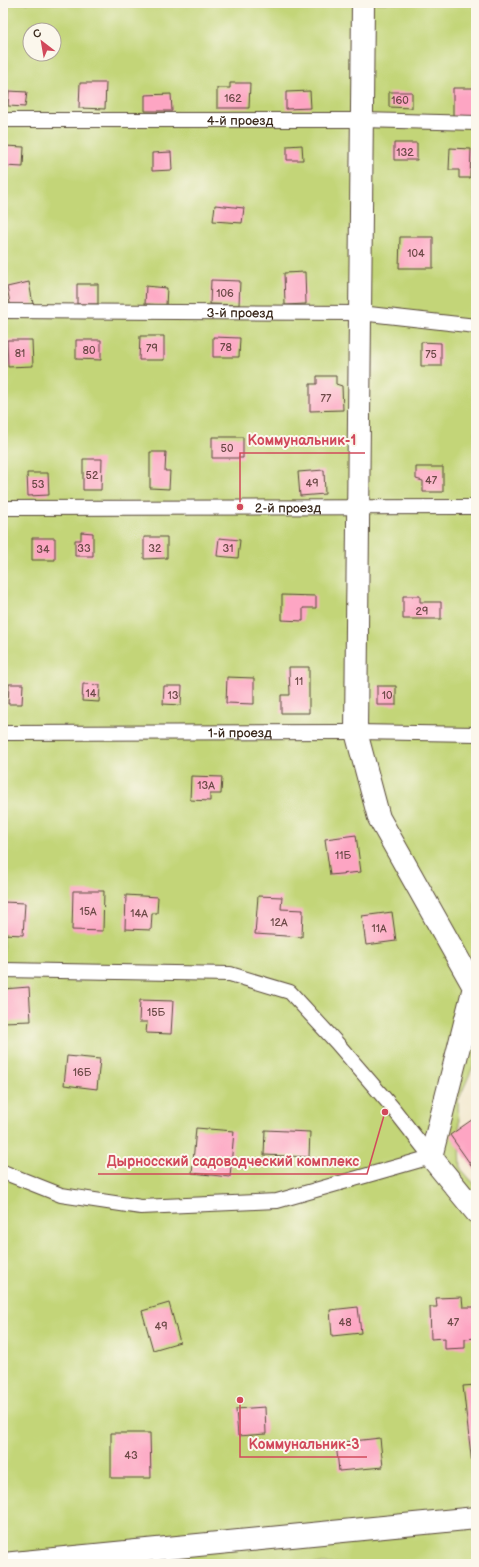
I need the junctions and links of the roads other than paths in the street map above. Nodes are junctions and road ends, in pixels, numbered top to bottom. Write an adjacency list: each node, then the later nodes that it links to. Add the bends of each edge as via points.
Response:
1 (363, 3): 3 (street)
2 (3, 120): 3 (lane, 4-й проезд)
3 (362, 120): 4 (lane, 4-й проезд); 6 (street)
4 (476, 123)
5 (3, 311): 6 (lane, 3-й проезд)
6 (360, 313): 7 (lane, 3-й проезд); 8 (street)
7 (476, 326)
8 (358, 507): 9 (lane, 2-й проезд); 10 (lane, 2-й проезд); 11 (street)
9 (476, 507)
10 (3, 508)
11 (356, 732): 12 (lane, 1-й проезд); 13 (lane, 1-й проезд); 15 (street, via 379,818 474,987)
12 (3, 733)
13 (476, 734)
14 (3, 970): 15 (lane, via 230,974 290,992 392,1107)
15 (431, 1157): 16 (lane, via 277,1201 141,1207 61,1195); 17 (street)
16 (3, 1172)
17 (476, 1212)
18 (476, 1518): 19 (street)
19 (3, 1564)

